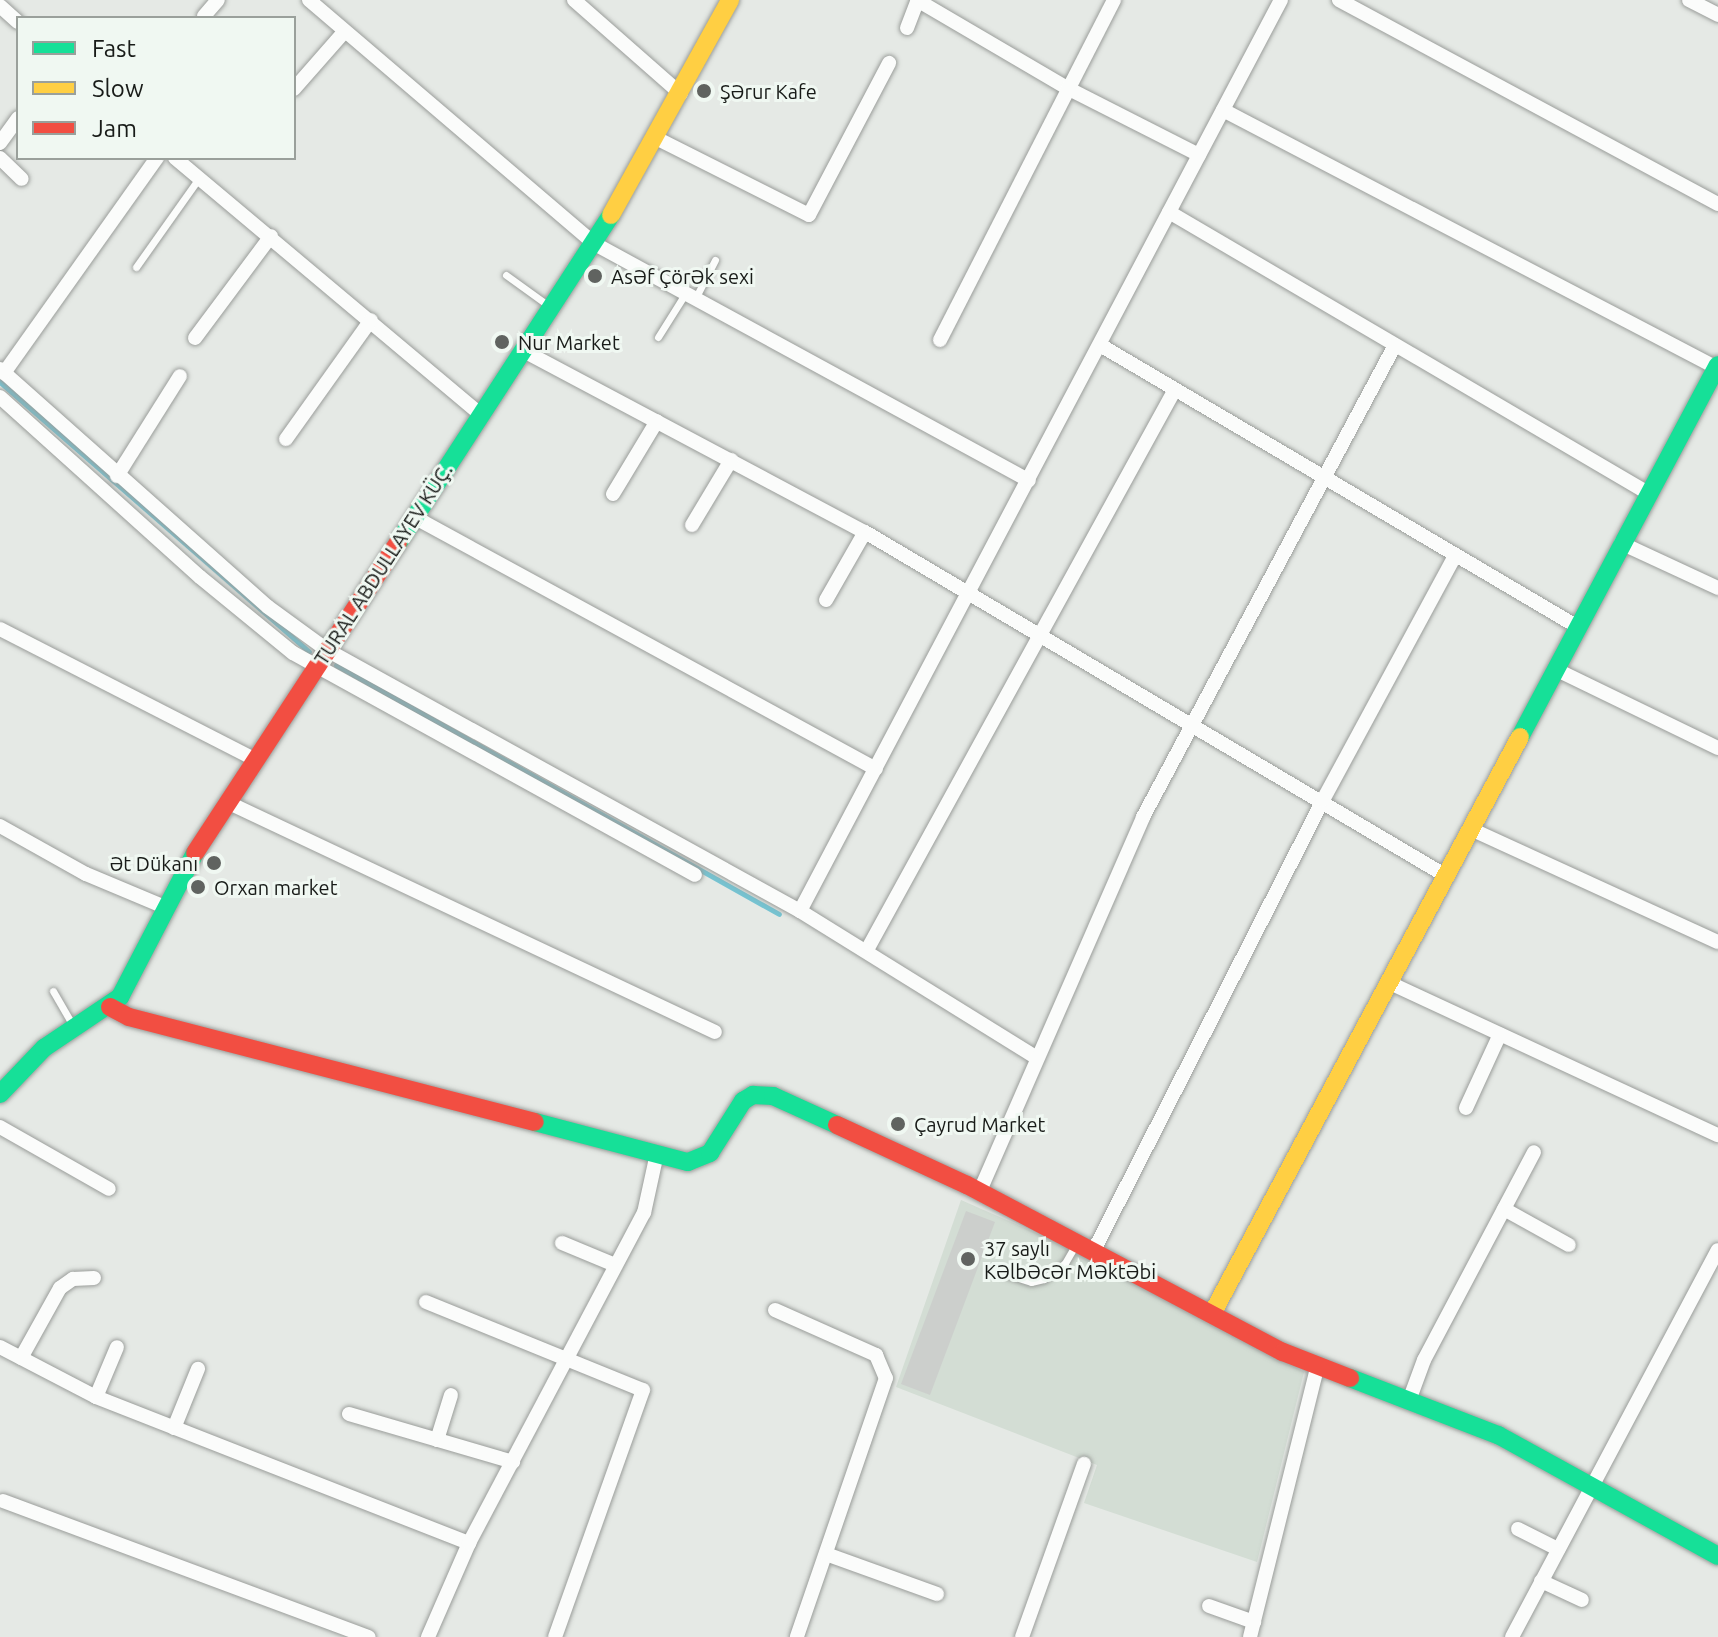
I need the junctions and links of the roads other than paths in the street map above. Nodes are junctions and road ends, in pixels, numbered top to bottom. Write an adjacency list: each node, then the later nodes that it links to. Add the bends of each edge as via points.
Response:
1 (218, 0): 12 (street)
2 (309, 0): 15 (street)
3 (574, 0): 19 (street)
4 (730, 0): 19 (street, TURAL ABDULLAYEV KÜÇ.)
5 (918, 0): 14 (street); 18 (street)
6 (1114, 0): 18 (street)
7 (1281, 0): 20 (street)
8 (1339, 0): 30 (street)
9 (1689, 0): 11 (street)
10 (0, 6): 13 (street)
11 (1718, 15)
12 (204, 16)
13 (16, 20)
14 (907, 28)
15 (344, 32): 17 (street); 33 (street)
16 (889, 63): 22 (street, via 809,215)
17 (296, 87)
18 (1067, 88): 24 (street); 42 (street)
19 (681, 94): 22 (street, TURAL ABDULLAYEV KÜÇ.)
20 (1223, 110): 24 (street); 46 (street)
21 (16, 121): 23 (street)
22 (658, 139): 33 (street, TURAL ABDULLAYEV KÜÇ.)
23 (0, 143)
24 (1199, 155): 31 (street)
25 (0, 158): 29 (street)
26 (156, 160): 47 (street)
27 (177, 160): 28 (street)
28 (199, 178): 32 (street); 35 (lane)
29 (22, 179)
30 (1718, 204)
31 (1169, 212): 43 (street); 44 (street)
32 (271, 236): 39 (street); 41 (street)
33 (595, 244): 37 (street); 38 (street, TURAL ABDULLAYEV KÜÇ.)
34 (715, 260): 37 (lane)
35 (136, 267)
36 (506, 275): 38 (lane)
37 (690, 296): 40 (lane); 58 (street)
38 (551, 308): 45 (street, TURAL ABDULLAYEV KÜÇ.)
39 (371, 320): 52 (street); 54 (street)
40 (658, 337)
41 (195, 338)
42 (940, 340)
43 (1100, 345): 49 (street); 58 (street)
44 (1395, 345): 57 (street); 59 (street)
45 (522, 350): 52 (street, TURAL ABDULLAYEV KÜÇ.); 53 (street)
46 (1717, 367): 50 (street)
47 (2, 371): 56 (street)
48 (180, 376): 56 (street)
49 (1174, 391): 57 (street); 71 (street)
50 (1712, 391): 59 (street)
51 (0, 397): 73 (street, via 200,577)
52 (480, 414): 61 (street, TURAL ABDULLAYEV KÜÇ.)
53 (657, 421): 55 (street); 60 (street)
54 (286, 439)
55 (731, 460): 62 (street); 63 (street)
56 (117, 476): 72 (street, via 294,628)
57 (1323, 478): 65 (street); 75 (street)
58 (1029, 481): 67 (street)
59 (1648, 493): 64 (street)
60 (613, 494)
61 (414, 517): 72 (street, TURAL ABDULLAYEV KÜÇ.); 78 (street)
62 (692, 525)
63 (865, 532): 67 (street); 68 (street)
64 (1621, 543): 66 (street); 69 (street)
65 (1455, 556): 69 (street); 79 (street)
66 (1718, 588)
67 (970, 593): 71 (street); 78 (street)
68 (826, 600)
69 (1576, 626): 74 (street)
70 (0, 629): 77 (street)
71 (1038, 632): 75 (street); 88 (street)
72 (327, 650): 73 (street, TURAL ABDULLAYEV KÜÇ.); 86 (street)
73 (316, 668): 77 (street, TURAL ABDULLAYEV KÜÇ.); 83 (street)
74 (1555, 669): 76 (street); 82 (street)
75 (1193, 722): 79 (street); 95 (street, via 1143,817)
76 (1718, 748)
77 (256, 760): 80 (street, TURAL ABDULLAYEV KÜÇ.)
78 (876, 769): 86 (street)
79 (1323, 800): 84 (street); 107 (street)
80 (229, 803): 85 (street, TURAL ABDULLAYEV KÜÇ.); 93 (street)
81 (0, 826): 85 (street, via 86,874)
82 (1473, 830): 84 (street); 87 (street)
83 (695, 875)
84 (1448, 877): 89 (street)
85 (165, 907): 91 (street, TURAL ABDULLAYEV KÜÇ.)
86 (800, 911): 88 (street)
87 (1718, 942)
88 (867, 950): 95 (street)
89 (1392, 984): 94 (street); 114 (street)
90 (53, 991): 92 (lane)
91 (110, 1007): 92 (street); 101 (street, via 129,1017)
92 (74, 1027): 96 (street, via 44,1048)
93 (715, 1032)
94 (1500, 1034): 97 (street); 99 (street)
95 (1037, 1058): 103 (street)
96 (0, 1094)
97 (1466, 1108)
98 (0, 1127): 102 (street)
99 (1718, 1135)
100 (1534, 1152): 104 (street)
101 (656, 1158): 103 (street, via 703,1159 743,1101 761,1094); 109 (street, via 644,1213)
102 (109, 1189)
103 (979, 1193): 107 (street)
104 (1504, 1209): 106 (street); 123 (street, via 1424,1360)
105 (562, 1243): 109 (street)
106 (1569, 1245)
107 (1085, 1248): 110 (lane, via 1044,1279 1031,1282); 114 (street)
108 (1718, 1250): 129 (street)
109 (615, 1265): 118 (street)
110 (990, 1269)
111 (94, 1278): 117 (street, via 73,1279 60,1288)
112 (426, 1302): 118 (street)
113 (775, 1310): 134 (street, via 876,1355 886,1378)
114 (1212, 1314): 119 (street)
115 (0, 1347): 117 (street)
116 (117, 1347): 122 (street)
117 (21, 1358): 122 (street)
118 (567, 1360): 127 (street); 143 (street, via 636,1385 643,1398)
119 (1318, 1365): 123 (street); 140 (street)
120 (198, 1369): 125 (street)
121 (451, 1395): 126 (street)
122 (96, 1397): 125 (street)
123 (1410, 1398): 129 (street, via 1498,1435)
124 (349, 1414): 126 (street)
125 (174, 1428): 132 (street)
126 (437, 1440): 127 (street)
127 (513, 1462): 132 (street)
128 (1084, 1464): 145 (street)
129 (1592, 1485): 133 (street); 135 (street)
130 (3, 1501): 141 (street)
131 (1518, 1529): 133 (street)
132 (469, 1543): 142 (street)
133 (1558, 1549): 136 (street)
134 (826, 1554): 137 (street); 144 (street)
135 (1718, 1556)
136 (1541, 1581): 138 (street); 146 (street)
137 (937, 1594)
138 (1582, 1600)
139 (1209, 1606): 140 (street)
140 (1252, 1630)
141 (369, 1637)
142 (428, 1637)
143 (555, 1637)
144 (797, 1637)
145 (1022, 1637)
146 (1512, 1637)

